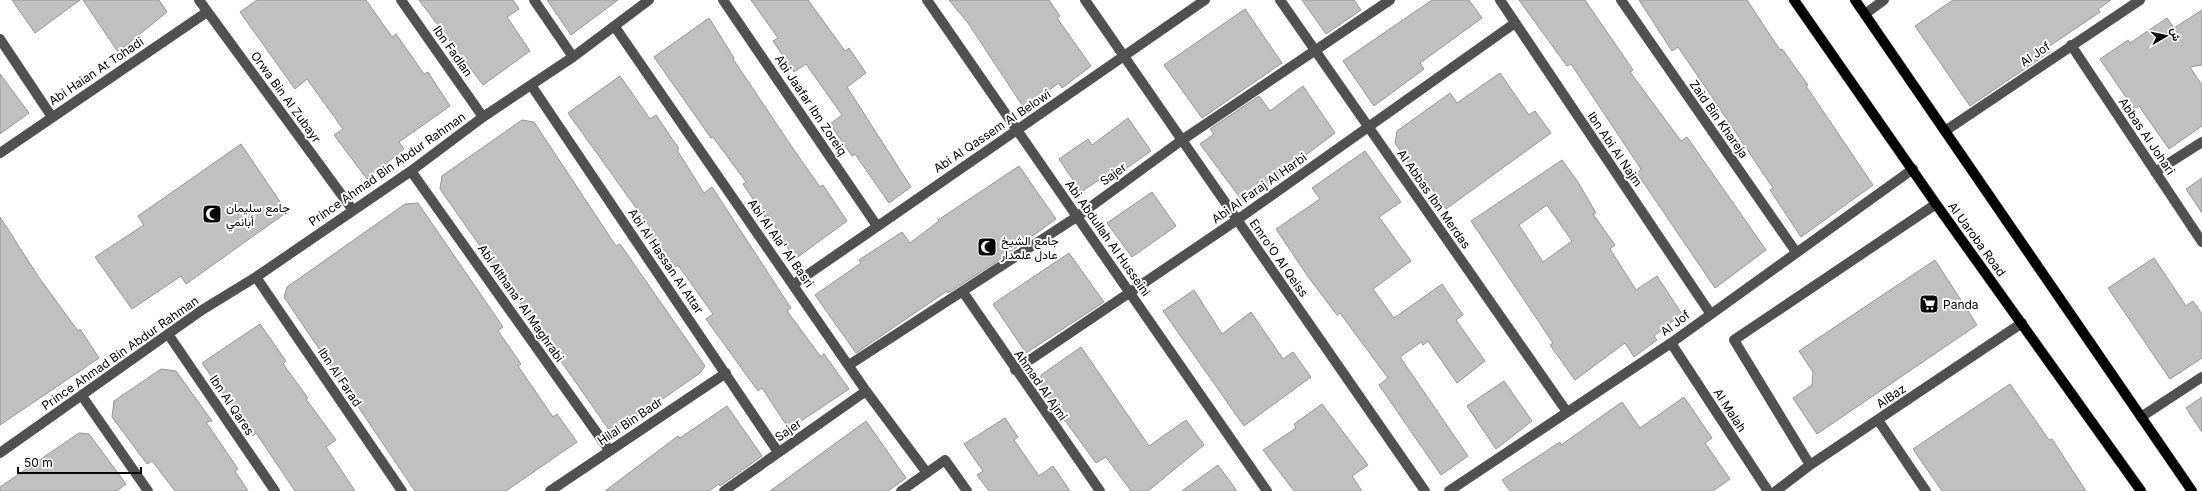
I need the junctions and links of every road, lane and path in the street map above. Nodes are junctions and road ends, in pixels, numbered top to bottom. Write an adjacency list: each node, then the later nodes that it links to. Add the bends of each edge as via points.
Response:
1 (199, 0): 17 (street, Orwa Bin Al Zubayr)
2 (402, 0): 28 (street, Ibn Fadlan)
3 (534, 0): 25 (street)
4 (649, 0): 20 (street, Prince Ahmad Bin Abdur Rahman)
5 (723, 0): 42 (street, Abi Jaafar Ibn Zoreiq)
6 (928, 0): 30 (street, Abi Abdullah Al Husseini)
7 (1085, 0): 24 (street, Emro'O Al Qeiss)
8 (1205, 0): 24 (street, Abi Al Qassem Al Belowi)
9 (1280, 0): 23 (street, Al Abbas Ibn Merdas)
10 (1390, 0): 23 (street, Sajer)
11 (1500, 0): 19 (street, Ibn Abi Al Najm)
12 (1621, 0): 44 (street, Zaid Bin Khareja)
13 (1794, 0): 35 (main road, Al Uaroba Road)
14 (1855, 0): 18 (main road)
15 (1884, 0): 18 (street)
16 (2140, 0): 22 (street, Al Jof)
17 (207, 12): 27 (street, Abi Haian At Tohadi); 39 (street, Orwa Bin Al Zubayr)
18 (1865, 14): 31 (main road)
19 (1515, 23): 29 (street, Abi Al Faraj Al Harbi); 49 (street, Ibn Abi Al Najm)
20 (615, 27): 25 (street, Prince Ahmad Bin Abdur Rahman); 46 (street, Abi Al Ala' Al Basri)
21 (0, 40): 27 (street)
22 (2071, 45): 31 (street, Al Jof); 37 (street, Abbas Al Johari)
23 (1315, 51): 29 (street, Al Abbas Ibn Merdas); 32 (street, Sajer)
24 (1123, 56): 30 (street, Abi Al Qassem Al Belowi); 32 (street, Emro'O Al Qeiss)
25 (573, 57): 26 (street, Prince Ahmad Bin Abdur Rahman)
26 (531, 85): 28 (street, Prince Ahmad Bin Abdur Rahman); 55 (street, Abi Al Hassan Al Attar)
27 (52, 117): 34 (street, Abi Haian At Tohadi)
28 (483, 117): 36 (street, Prince Ahmad Bin Abdur Rahman)
29 (1368, 127): 41 (street, Abi Al Faraj Al Harbi); 59 (street, Al Abbas Ibn Merdas)
30 (1018, 130): 40 (street, Abi Abdullah Al Husseini); 42 (street, Abi Al Qassem Al Belowi)
31 (1945, 131): 60 (main road)
32 (1182, 140): 40 (street, Sajer); 41 (street, Emro'O Al Qeiss)
33 (2202, 142): 37 (street)
34 (0, 153)
35 (1913, 169): 38 (main road, Al Uaroba Road); 44 (street, Al Jof)
36 (411, 171): 39 (street, Prince Ahmad Bin Abdur Rahman); 62 (street, Abi Althana' Al Maghrabi)
37 (2155, 172): 43 (street, Abbas Al Johari)
38 (1936, 204): 50 (main road, Al Uaroba Road); 65 (street, via 1734,340)
39 (352, 209): 45 (street, Prince Ahmad Bin Abdur Rahman)
40 (1078, 216): 47 (street, Sajer); 48 (street, Abi Abdullah Al Husseini)
41 (1237, 220): 48 (street, Abi Al Faraj Al Harbi); 76 (street, Emro'O Al Qeiss)
42 (877, 226): 46 (street, Abi Al Qassem Al Belowi)
43 (2202, 242)
44 (1796, 252): 49 (street, Al Jof)
45 (256, 277): 51 (street, Prince Ahmad Bin Abdur Rahman); 69 (street, Ibn Al Farad)
46 (794, 284): 53 (street, Abi Al Ala' Al Basri)
47 (963, 292): 53 (street, Sajer); 54 (street, Ahmad Al Ajmi)
48 (1131, 292): 54 (street, Abi Al Faraj Al Harbi); 75 (street, Abi Abdullah Al Husseini)
49 (1710, 313): 52 (street, Al Jof)
50 (2022, 323): 61 (street, AlBaz); 81 (main road, Al Uaroba Road)
51 (168, 334): 58 (street, Prince Ahmad Bin Abdur Rahman); 68 (street, Ibn Al Qares)
52 (1671, 343): 59 (street, Al Jof); 78 (street, Al Malah)
53 (849, 365): 57 (street, Abi Al Ala' Al Basri)
54 (1015, 370): 74 (street, Ahmad Al Ajmi)
55 (726, 373): 62 (street, Hilal Bin Badr); 63 (street, Abi Al Hassan Al Attar)
56 (2202, 377): 60 (street)
57 (866, 391): 63 (street, Sajer); 66 (street, Abi Al Ala' Al Basri)
58 (82, 396): 64 (street, Prince Ahmad Bin Abdur Rahman); 67 (street)
59 (1566, 412): 77 (street, Al Jof)
60 (2141, 416): 82 (main road)
61 (1878, 420): 65 (street, AlBaz); 80 (street)
62 (609, 450): 70 (street, Hilal Bin Badr)
63 (778, 452): 71 (street, Sajer)
64 (0, 453)
65 (1810, 465): 79 (street, AlBaz)
66 (927, 472): 72 (street); 73 (street, via 945,460)
67 (148, 491)
68 (275, 491)
69 (402, 491)
70 (550, 491)
71 (724, 491)
72 (901, 491)
73 (967, 491)
74 (1100, 491)
75 (1267, 491)
76 (1425, 491)
77 (1449, 491)
78 (1768, 491)
79 (1776, 491)
80 (1926, 491)
81 (2141, 491)
82 (2192, 491)

